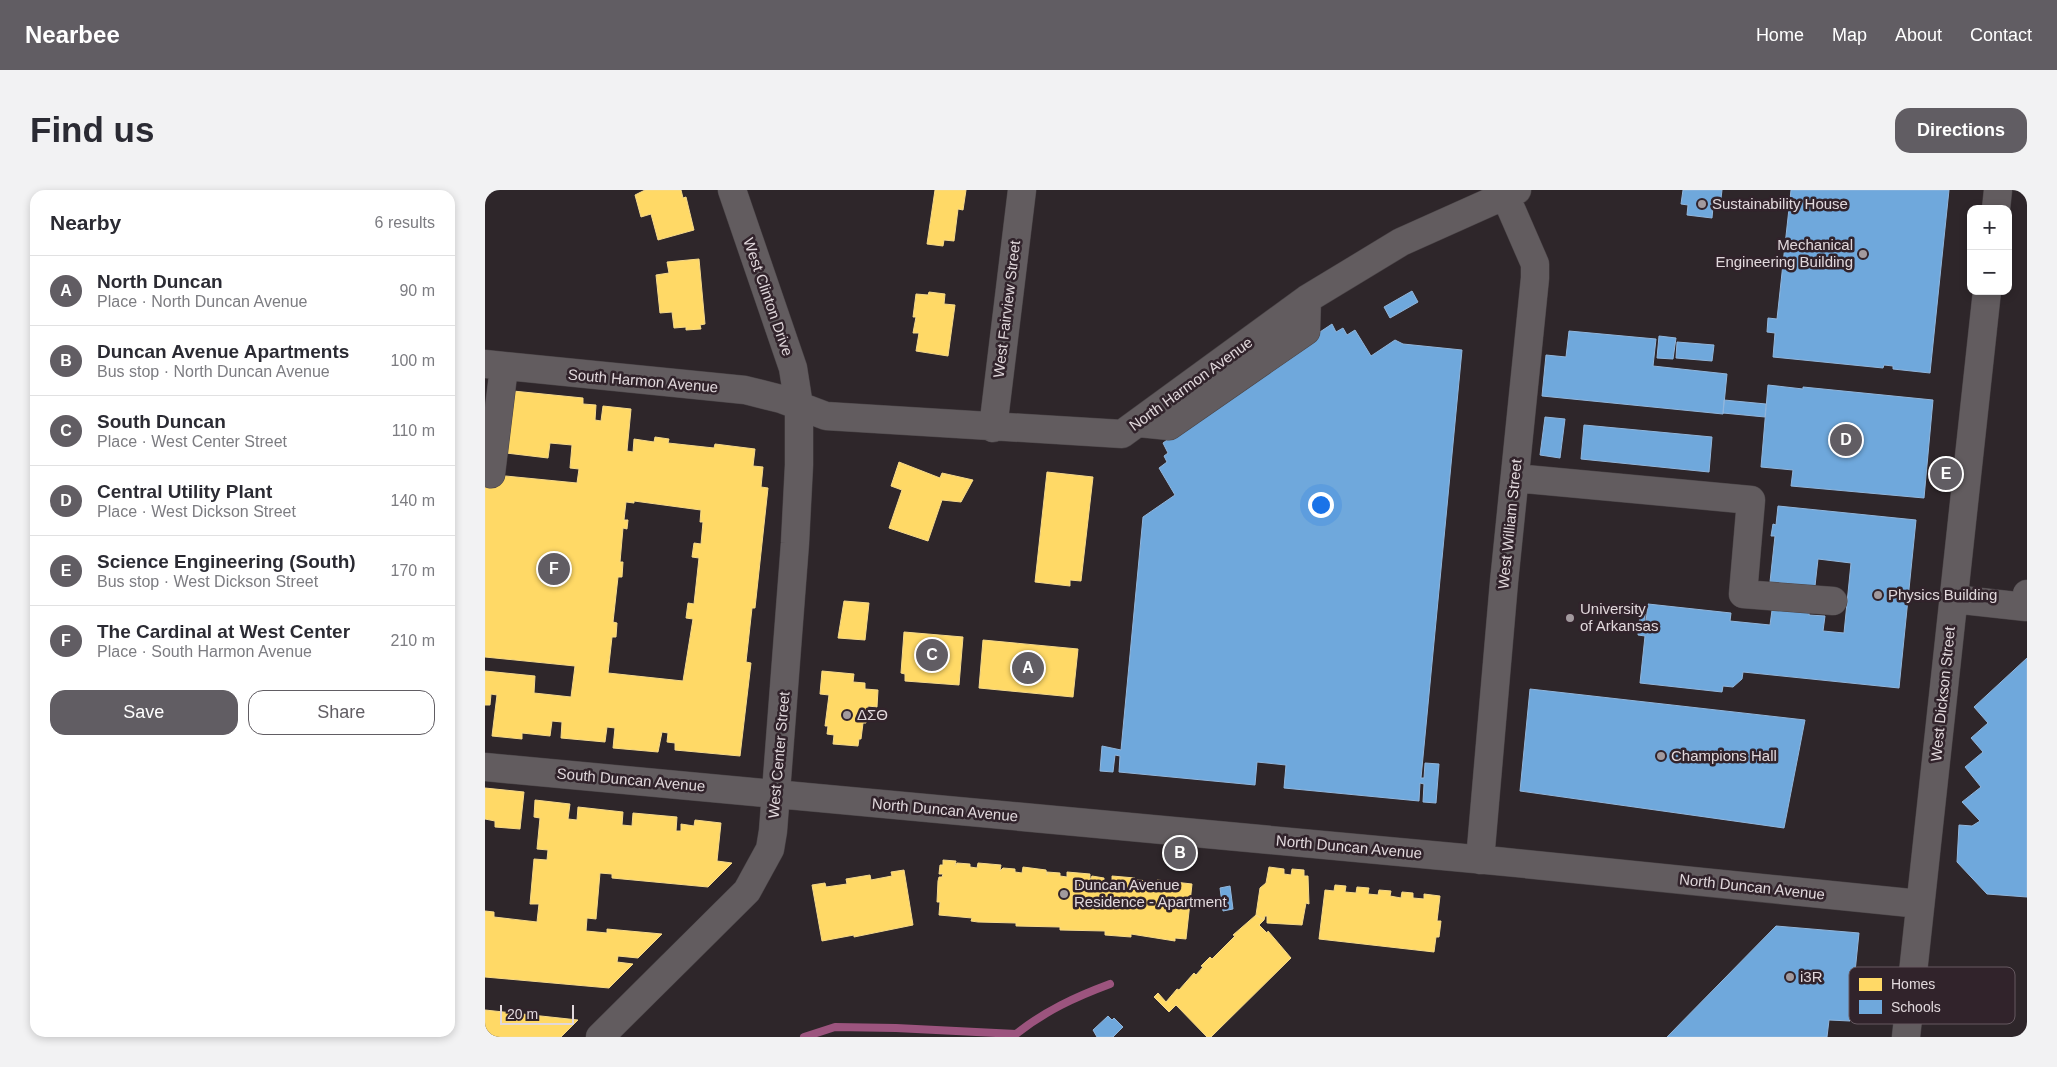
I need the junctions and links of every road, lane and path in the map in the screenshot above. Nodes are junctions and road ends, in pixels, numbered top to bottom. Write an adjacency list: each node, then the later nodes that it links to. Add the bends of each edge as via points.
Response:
1 (732, 190): 8 (street, West Clinton Drive, via 793,368)
2 (1022, 190): 9 (street, West Fairview Street)
3 (1998, 190): 5 (street)
4 (1511, 192): 9 (street, North Harmon Avenue, via 1401,242 1307,299 1122,434); 11 (street, West William Street, via 1535,264)
5 (1996, 205)
6 (1987, 295): 13 (street, West Dickson Street)
7 (494, 366): 8 (street, South Harmon Avenue, via 745,390); 10 (street)
8 (799, 406): 9 (street, North Harmon Avenue, via 826,416); 16 (street, West Center Street, via 798,484)
9 (993, 428)
10 (491, 474)
11 (1515, 478): 14 (street, via 1751,500 1743,594); 17 (street, West William Street)
12 (2027, 594): 13 (street, via 2026,607)
13 (1953, 599): 18 (street, West Dickson Street)
14 (1833, 601)
15 (485, 767): 16 (street, South Duncan Avenue)
16 (777, 794): 17 (street, North Duncan Avenue); 21 (street, West Center Street, via 769,849 747,891)
17 (1480, 860): 18 (street, North Duncan Avenue)
18 (1920, 904): 19 (street, West Dickson Street)
19 (1913, 967)
20 (1907, 1024): 22 (street, West Dickson Street)
21 (600, 1037)
22 (1906, 1037)

